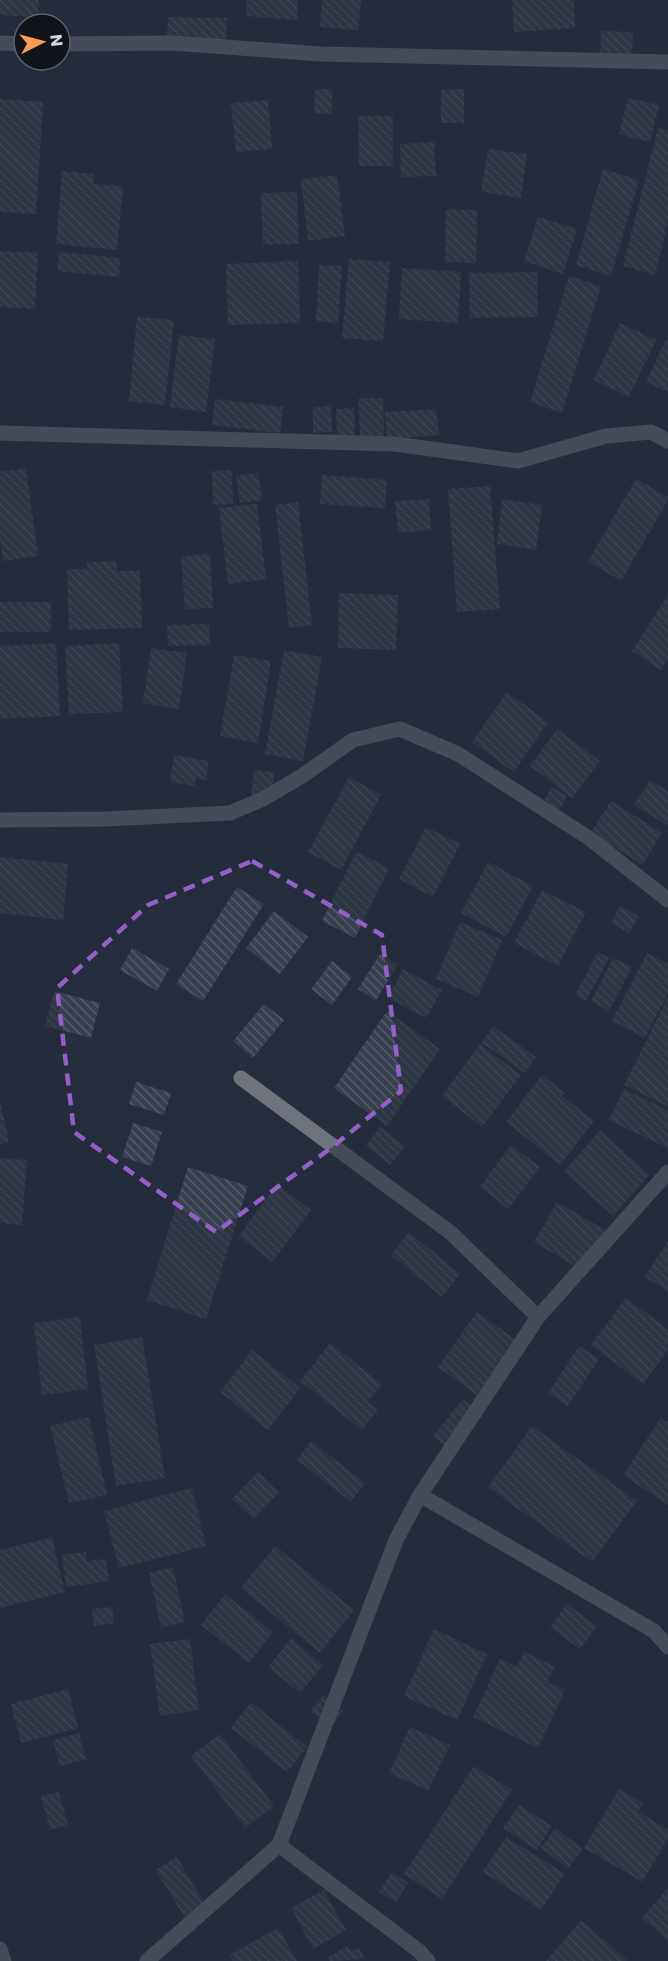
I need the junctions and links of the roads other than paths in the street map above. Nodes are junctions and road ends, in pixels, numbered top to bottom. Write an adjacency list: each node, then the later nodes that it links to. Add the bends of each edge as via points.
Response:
1 (72, 44): 2 (street, via 173,43 320,54)
2 (668, 62)
3 (0, 434): 4 (street, via 395,444 518,461 606,436 651,432)
4 (668, 441)
5 (0, 820): 6 (street, via 230,813 302,777 353,740 400,729 468,760 589,838)
6 (668, 900)
7 (241, 1078): 9 (street, via 451,1233)
8 (668, 1172): 9 (street)
9 (538, 1317): 10 (street)
10 (420, 1496): 11 (street, via 654,1631); 12 (street, via 396,1540)
11 (668, 1647)
12 (279, 1845): 15 (street); 16 (street)
13 (0, 1949): 14 (street)
14 (4, 1961)
15 (147, 1961)
16 (428, 1961)

